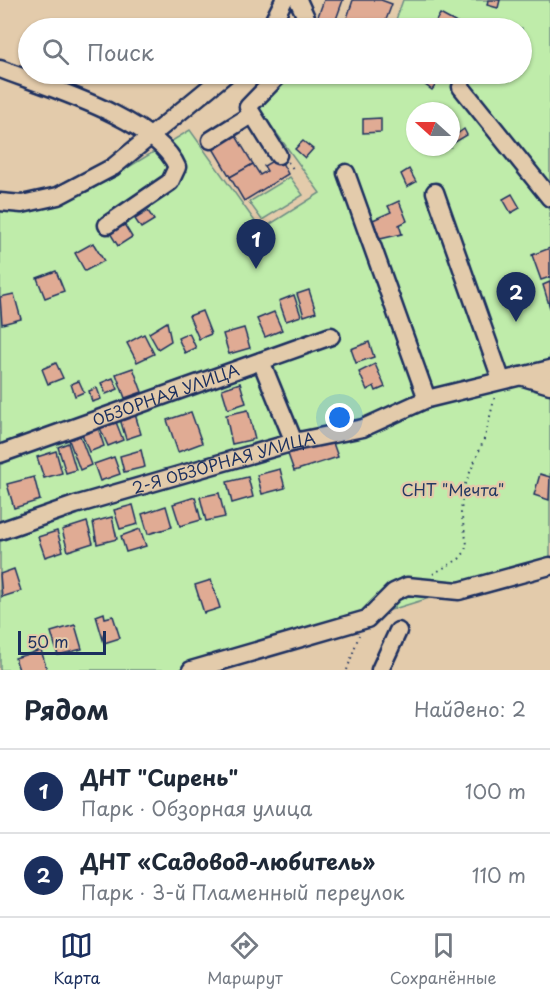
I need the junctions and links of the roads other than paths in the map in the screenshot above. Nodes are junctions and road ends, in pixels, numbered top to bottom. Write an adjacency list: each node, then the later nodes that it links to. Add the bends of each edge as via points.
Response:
1 (284, 0): 3 (street)
2 (298, 0): 4 (street)
3 (275, 18)
4 (307, 18)
5 (0, 69): 6 (street)
6 (18, 76)
7 (39, 84): 12 (street, via 120,115)
8 (213, 84): 12 (street)
9 (270, 84): 11 (street, via 248,107)
10 (461, 87): 17 (street)
11 (251, 115): 13 (street); 14 (street)
12 (148, 136): 18 (street, via 113,167 58,196 22,204); 19 (street, via 172,155 177,167 170,182)
13 (211, 140)
14 (278, 155)
15 (346, 173): 25 (street)
16 (435, 192): 23 (street)
17 (550, 198)
18 (0, 202)
19 (107, 225)
20 (331, 336): 21 (street, ОБЗОРНАЯ УЛИЦА)
21 (261, 361): 26 (street); 27 (street, ОБЗОРНАЯ УЛИЦА)
22 (550, 369): 23 (street, 2-Я ОБЗОРНАЯ УЛИЦА)
23 (509, 377): 24 (street); 25 (street, 2-Я ОБЗОРНАЯ УЛИЦА)
24 (550, 385)
25 (428, 399): 26 (street, 2-Я ОБЗОРНАЯ УЛИЦА, via 363,428)
26 (294, 442): 28 (street, 2-Я ОБЗОРНАЯ УЛИЦА)
27 (0, 454)
28 (0, 531)
29 (550, 566): 31 (street, via 459,591 407,586 394,592 367,619)
30 (398, 631): 32 (street)
31 (191, 670)
32 (380, 670)

